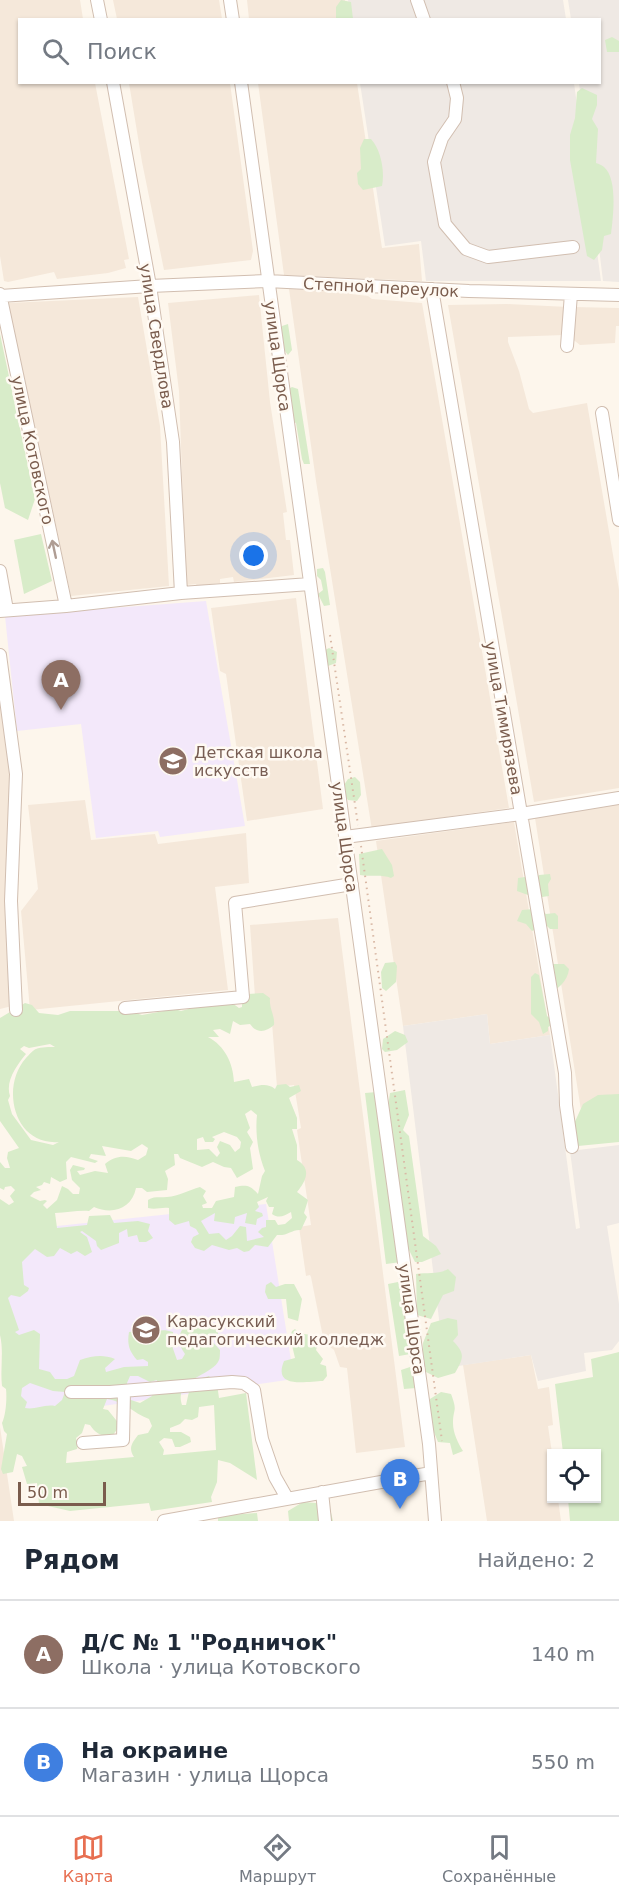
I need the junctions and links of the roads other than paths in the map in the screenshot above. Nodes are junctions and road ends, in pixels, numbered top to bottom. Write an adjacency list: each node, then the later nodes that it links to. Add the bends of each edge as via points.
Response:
1 (97, 0): 4 (street)
2 (230, 0): 5 (street)
3 (417, 0): 6 (street)
4 (101, 18)
5 (233, 18)
6 (423, 18)
7 (113, 84): 12 (street, улица Свердлова)
8 (241, 84): 11 (street, улица Щорса)
9 (454, 84): 10 (street, via 455,119 442,138 434,162 445,224 466,249 488,257)
10 (573, 248)
11 (267, 281): 12 (street, Степной переулок); 13 (street, Степной переулок); 21 (street, улица Щорса)
12 (150, 286): 15 (street, Степной переулок); 22 (street, улица Свердлова, via 173,442)
13 (432, 290): 14 (street, Степной переулок); 27 (street, улица Тимирязева)
14 (571, 294): 16 (street, Степной переулок); 17 (street)
15 (0, 295): 23 (street, улица Котовского, one-way to 15)
16 (619, 295)
17 (567, 346)
18 (602, 413): 19 (street)
19 (619, 520)
20 (0, 571): 24 (street)
21 (310, 584): 22 (street); 28 (street, улица Щорса)
22 (181, 593): 23 (street)
23 (66, 606): 24 (street)
24 (3, 610)
25 (0, 655): 31 (street, via 16,774 11,901)
26 (619, 798): 27 (street)
27 (521, 814): 28 (street); 32 (street, улица Тимирязева, via 565,1073)
28 (345, 837): 29 (street, улица Щорса)
29 (352, 884): 30 (street, via 235,903 243,997); 36 (street, улица Щорса)
30 (125, 1008)
31 (16, 1010)
32 (572, 1147)
33 (124, 1391): 34 (street); 35 (street, via 123,1440); 38 (street, via 244,1383 254,1390 262,1439)
34 (70, 1392)
35 (83, 1443)
36 (431, 1473): 37 (street); 42 (street, улица Щорса)
37 (321, 1492): 38 (street); 41 (street)
38 (287, 1498): 39 (street)
39 (213, 1516): 40 (street)
40 (164, 1521)
41 (325, 1521)
42 (435, 1521)

